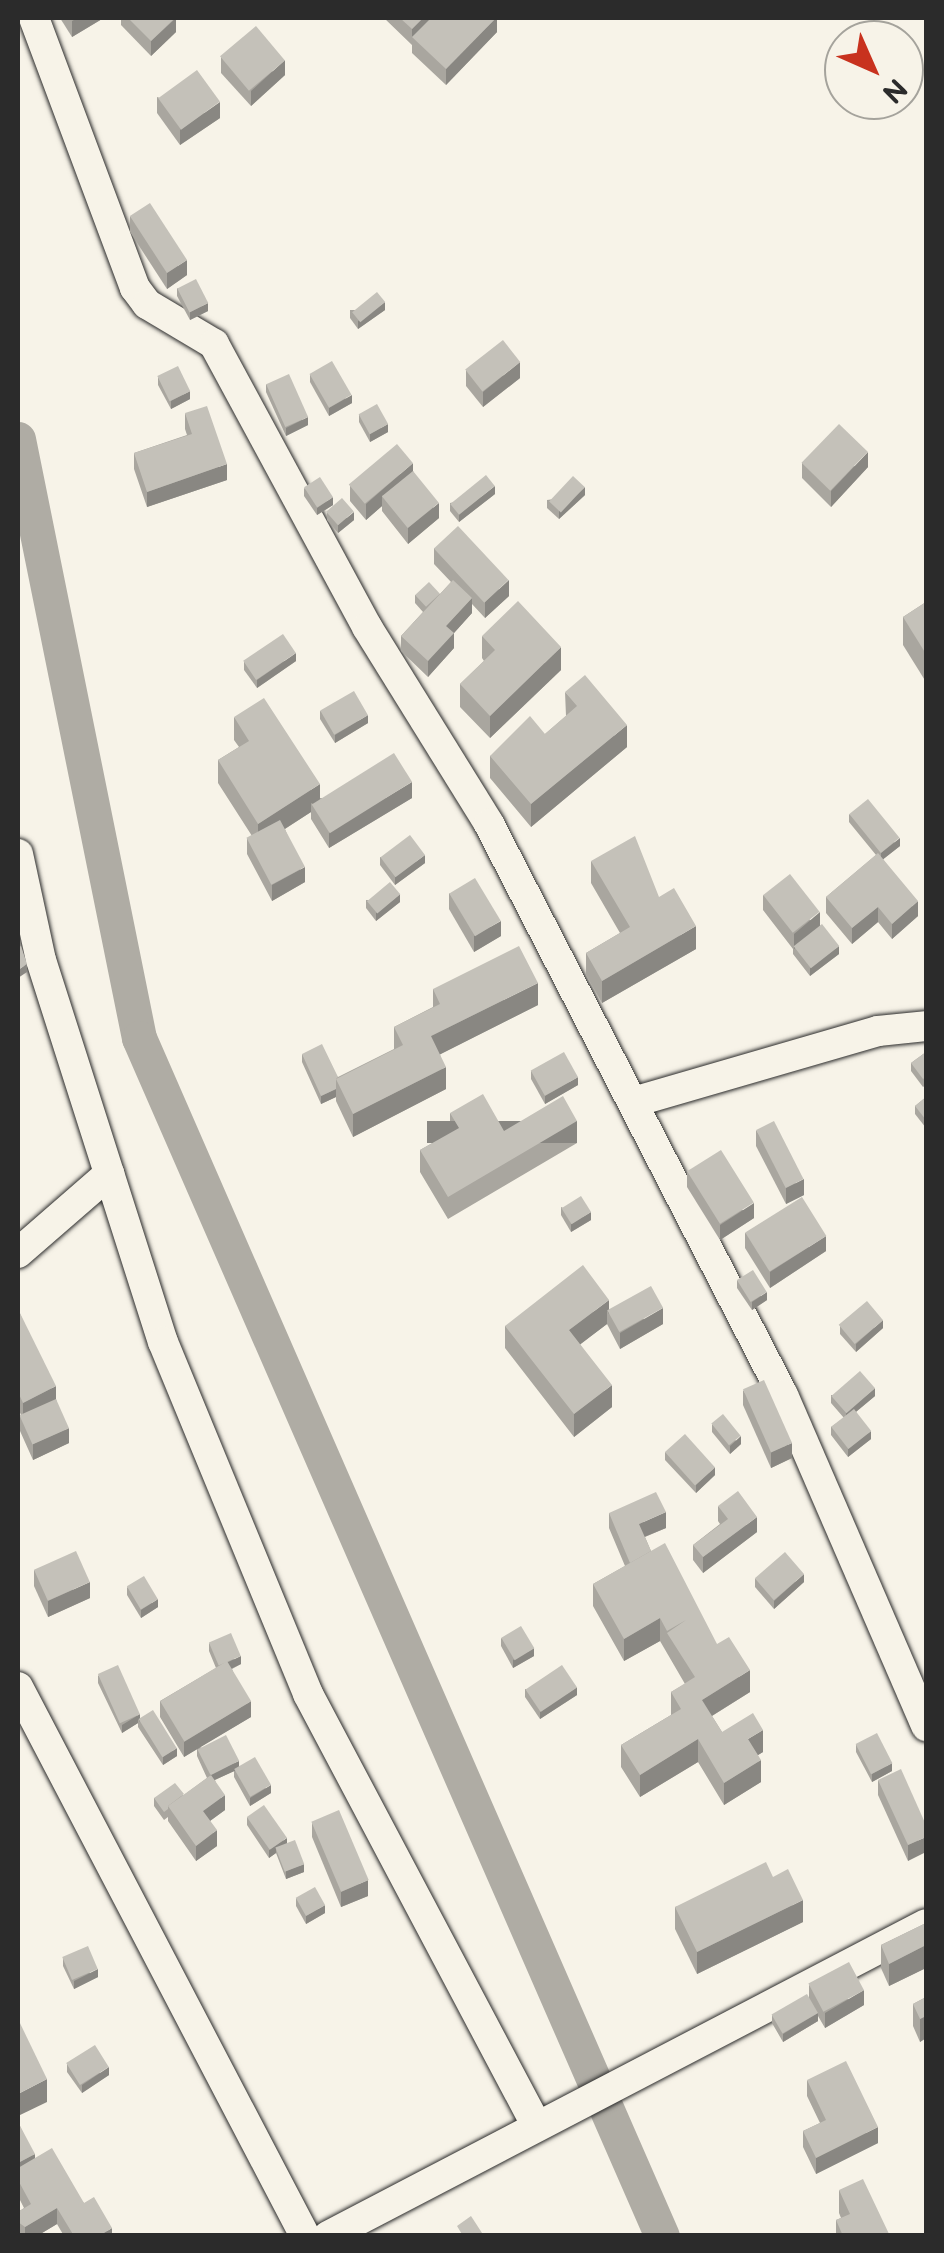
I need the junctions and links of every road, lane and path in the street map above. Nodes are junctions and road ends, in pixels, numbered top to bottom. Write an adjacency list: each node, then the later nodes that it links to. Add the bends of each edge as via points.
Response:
1 (34, 18): 4 (street, via 135,288 147,304 214,344 366,627 489,824)
2 (18, 854): 5 (street, via 41,960)
3 (926, 1026): 4 (street, via 878,1032)
4 (637, 1101): 8 (street, via 783,1395)
5 (109, 1174): 6 (street); 10 (street, via 163,1342 308,1694)
6 (18, 1253)
7 (18, 1687): 11 (street)
8 (926, 1726)
9 (926, 1924): 10 (street)
10 (536, 2124): 12 (street)
11 (304, 2236)
12 (328, 2236)

